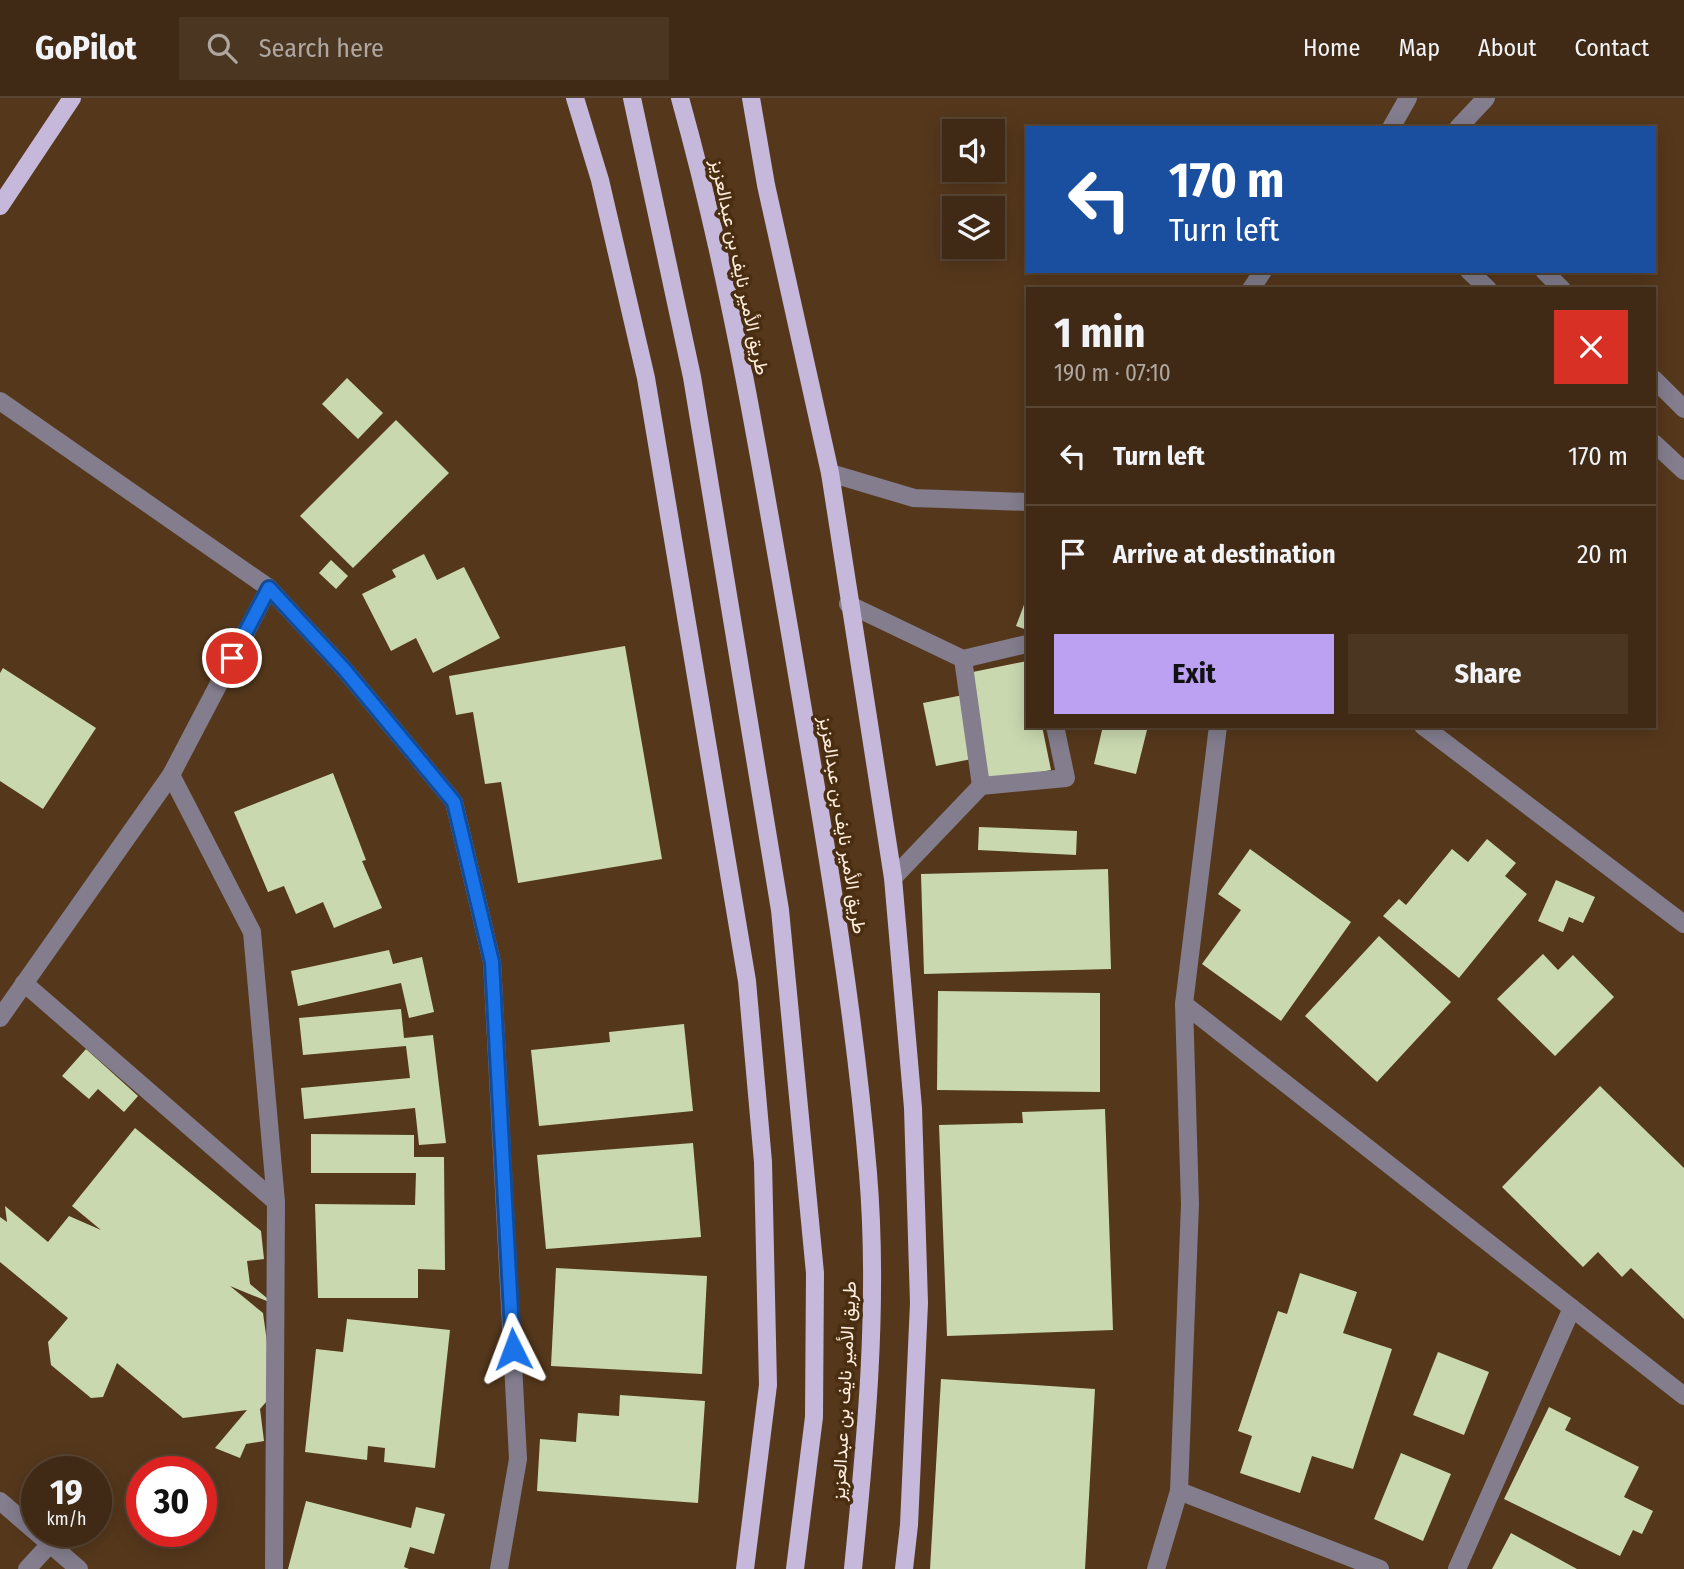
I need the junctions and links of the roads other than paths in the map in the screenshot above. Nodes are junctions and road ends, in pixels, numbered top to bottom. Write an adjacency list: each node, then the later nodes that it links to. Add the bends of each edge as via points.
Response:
1 (72, 98): 10 (main road)
2 (576, 98): 48 (main road, via 646,378 747,981 763,1162 768,1385)
3 (632, 98): 49 (main road, طريق الأمير نايف بن عبدالعزيز, via 692,377 780,910 815,1273 814,1417)
4 (680, 98): 50 (main road, طريق الأمير نايف بن عبدالعزيز, via 707,194 775,547 836,907 868,1175 872,1308)
5 (751, 98): 20 (main road)
6 (1408, 98): 8 (street)
7 (1478, 101): 9 (street)
8 (1392, 126)
9 (1459, 126)
10 (0, 206)
11 (1471, 273): 13 (street)
12 (1546, 273): 14 (street)
13 (1487, 287)
14 (1560, 287)
15 (1656, 381): 17 (street)
16 (0, 401): 22 (street)
17 (1684, 409)
18 (1656, 445): 19 (street)
19 (1684, 471)
20 (830, 473): 21 (street, via 914,498); 23 (main road)
21 (1026, 502)
22 (269, 588): 29 (street); 47 (street, via 344,669 454,802 489,949 518,1460)
23 (848, 604): 25 (street); 31 (main road)
24 (1026, 644): 25 (street)
25 (963, 659): 30 (street)
26 (1055, 728): 30 (street, via 1066,778)
27 (1218, 728): 34 (street)
28 (1426, 728): 32 (street)
29 (171, 775): 33 (street); 36 (street, via 252,932)
30 (982, 786): 31 (street)
31 (893, 878): 51 (main road, via 913,1108 919,1303)
32 (1684, 924)
33 (24, 983): 35 (street); 36 (street)
34 (1184, 1004): 37 (street); 39 (street, via 1190,1204)
35 (0, 1018)
36 (276, 1202): 46 (street)
37 (1572, 1308): 38 (street); 54 (street)
38 (1684, 1396)
39 (1179, 1491): 52 (street); 53 (street)
40 (0, 1501): 41 (street)
41 (21, 1519)
42 (47, 1547): 44 (street)
43 (53, 1547): 45 (street)
44 (27, 1569)
45 (79, 1569)
46 (274, 1569)
47 (499, 1569)
48 (746, 1569)
49 (795, 1569)
50 (853, 1569)
51 (904, 1569)
52 (1156, 1569)
53 (1380, 1569)
54 (1457, 1569)

